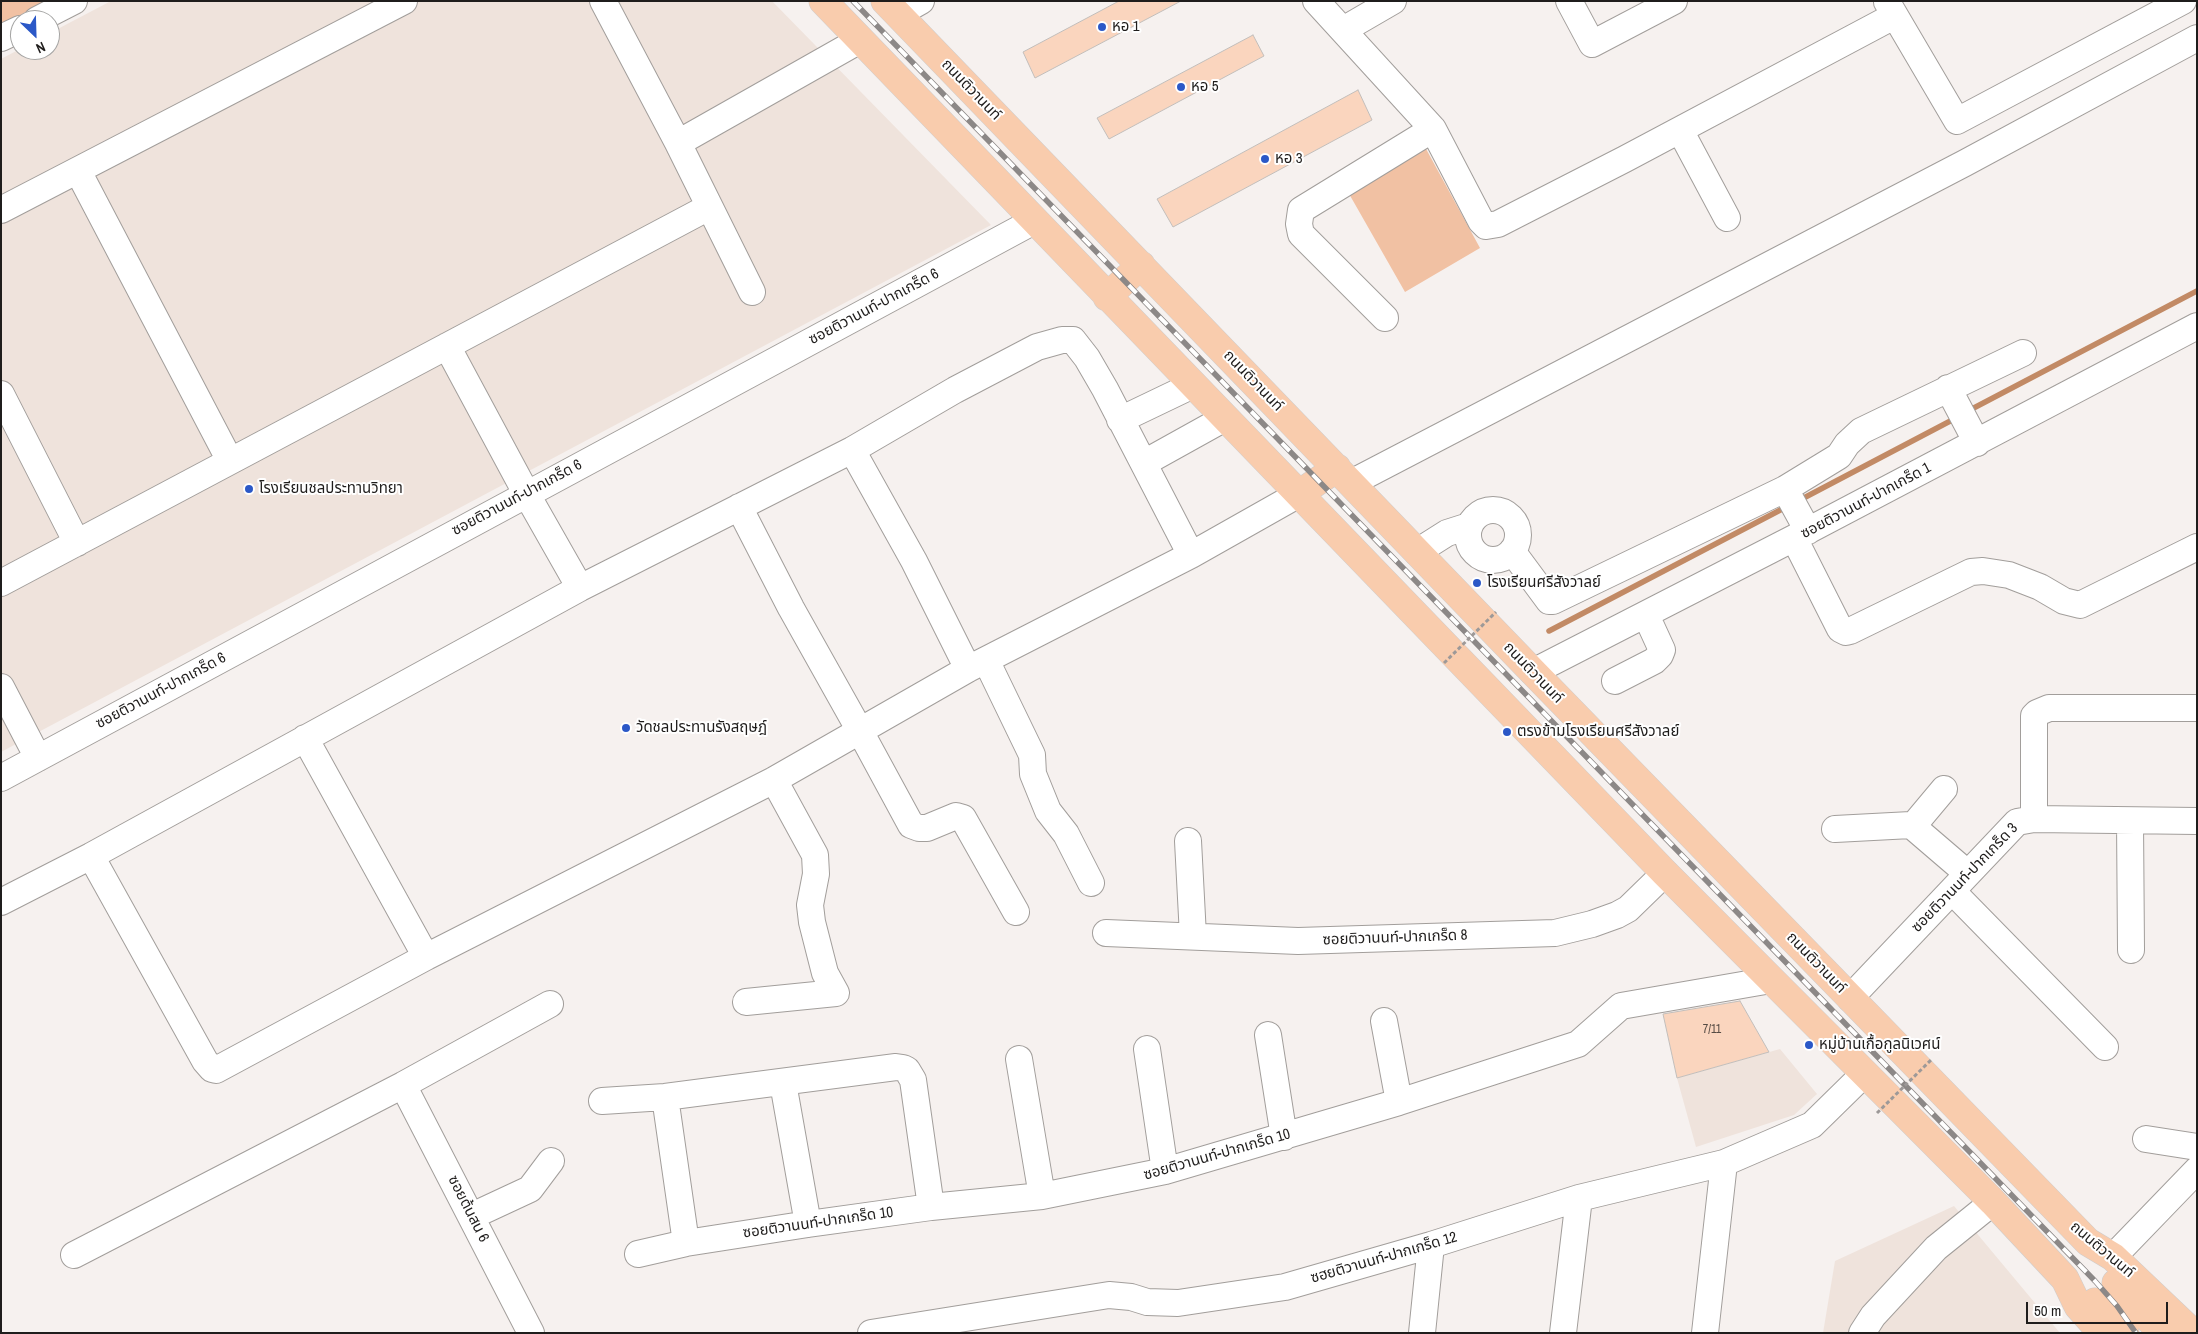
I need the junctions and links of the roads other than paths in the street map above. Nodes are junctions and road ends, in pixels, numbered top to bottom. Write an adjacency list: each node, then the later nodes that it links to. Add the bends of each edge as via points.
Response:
1 (74, 1): 12 (street)
2 (404, 1): 19 (street)
3 (603, 1): 18 (street)
4 (822, 1): 15 (main road)
5 (1316, 1): 13 (street)
6 (1569, 1): 7 (street, via 1592,44)
7 (1674, 1)
8 (2182, 1): 11 (street, via 1957,121)
9 (901, 5): 24 (main road, ถนนติวานนท์)
10 (1376, 5): 13 (street)
11 (1890, 9): 17 (street)
12 (56, 10)
13 (1343, 30): 16 (street)
14 (2197, 38): 40 (street, via 1956,168)
15 (860, 40): 18 (street); 23 (main road)
16 (1433, 129): 17 (street, via 1486,226 1498,224); 27 (street, via 1301,210 1301,234)
17 (1680, 130): 22 (street)
18 (678, 143): 20 (street)
19 (78, 172): 21 (street); 38 (street)
20 (709, 207): 25 (street); 29 (street)
21 (1, 210)
22 (1727, 218)
23 (1034, 221): 26 (main road); 43 (street, ซอยติวานนท์-ปากเกร็ด 6)
24 (1141, 265): 26 (main road); 40 (main road, ถนนติวานนท์)
25 (752, 292)
26 (1107, 297): 31 (main road)
27 (1385, 318)
28 (2197, 326): 36 (street, ซอยติวานนท์-ปากเกร็ด 1)
29 (447, 346): 38 (street); 43 (street)
30 (2023, 353): 32 (street)
31 (1193, 385): 34 (main road); 35 (street)
32 (1948, 388): 36 (street); 41 (street, via 1861,431 1839,456)
33 (1, 394): 47 (street)
34 (1225, 418): 39 (street); 42 (main road)
35 (1120, 420): 37 (street, via 1077,343 1062,340 1037,348 993,370); 39 (street)
36 (1977, 443): 46 (street, ซอยติวานนท์-ปากเกร็ด 1)
37 (852, 450): 44 (street); 55 (street)
38 (230, 461): 47 (street)
39 (1144, 463): 51 (street)
40 (1344, 475): 42 (main road); 50 (main road, ถนนติวานนท์)
41 (1785, 489): 46 (street); 49 (street, via 1551,602)
42 (1299, 494): 51 (street); 73 (main road)
43 (531, 502): 53 (street); 62 (street, ซอยติวานนท์-ปากเกร็ด 6)
44 (739, 507): 53 (street); 60 (street)
45 (1470, 526): 49 (street, via 1467,536 1474,553 1485,560 1504,557); 49 (street, via 1490,510 1510,516 1519,532 1518,543); 50 (street, via 1447,533)
46 (1801, 535): 48 (street, via 1840,629 1846,632 1971,572 2009,575 2080,606); 54 (street, ซอยติวานนท์-ปากเกร็ด 1)
47 (77, 543): 52 (street)
48 (2197, 546)
49 (1512, 551)
50 (1416, 552): 56 (main road, ถนนติวานนท์)
51 (1191, 555): 55 (street)
52 (1, 583)
53 (580, 588): 61 (street)
54 (1646, 615): 56 (street, ซอยติวานนท์-ปากเกร็ด 1); 57 (street, via 1662,650 1660,655)
55 (977, 664): 60 (street); 75 (street, via 1032,755 1033,774 1048,810 1066,834)
56 (1532, 672): 83 (main road, ถนนติวานนท์)
57 (1615, 681)
58 (1, 687): 62 (street)
59 (2197, 708): 66 (street, via 2049,708 2037,713 2034,716)
60 (860, 730): 64 (street); 77 (street, via 911,825 927,828 956,816 962,818)
61 (305, 738): 72 (street); 81 (street)
62 (38, 758): 63 (street, ซอยติวานนท์-ปากเกร็ด 6)
63 (1, 778)
64 (774, 780): 81 (street); 84 (street, via 814,855 816,874 810,905 812,922 825,973 836,993)
65 (1944, 789): 69 (street)
66 (2034, 820): 67 (street, ซอยติวานนท์-ปากเกร็ด 3); 74 (street, ซอยติวานนท์-ปากเกร็ด 3, via 2016,822)
67 (2130, 821): 68 (street, ซอยติวานนท์-ปากเกร็ด 3); 80 (street)
68 (2197, 821)
69 (1913, 826): 70 (street); 74 (street)
70 (1835, 830)
71 (1188, 841): 79 (street)
72 (91, 856): 76 (street); 81 (street, via 204,1061 212,1070)
73 (1665, 872): 79 (street, ซอยติวานนท์-ปากเกร็ด 8, via 1628,909 1617,915 1555,932 1298,941); 82 (main road)
74 (1960, 882): 83 (street, ซอยติวานนท์-ปากเกร็ด 3); 88 (street)
75 (1091, 883)
76 (1, 902)
77 (1016, 912)
78 (1106, 933): 79 (street, ซอยติวานนท์-ปากเกร็ด 8)
79 (1193, 936)
80 (2131, 950)
81 (426, 957)
82 (1771, 980): 91 (main road); 96 (street, ซอยติวานนท์-ปากเกร็ด 10, via 1621,1006 1578,1044)
83 (1850, 998): 110 (main road, ถนนติวานนท์)
84 (746, 1002)
85 (550, 1004): 93 (street)
86 (1384, 1021): 96 (street)
87 (1268, 1035): 97 (street)
88 (2105, 1047)
89 (1147, 1049): 103 (street)
90 (1018, 1059): 104 (street)
91 (1864, 1074): 101 (street, ซฮยติวานนท์-ปากเกร็ด 12, via 1812,1125); 106 (main road)
92 (783, 1083): 94 (street); 107 (street, via 896,1067 907,1070 913,1080); 109 (street)
93 (403, 1085): 108 (street, ซอยต้นสน 6); 113 (street)
94 (665, 1097): 95 (street); 111 (street)
95 (602, 1101)
96 (1399, 1102): 97 (street, ซอยติวานนท์-ปากเกร็ด 10)
97 (1284, 1137): 103 (street, ซอยติวานนท์-ปากเกร็ด 10)
98 (2146, 1138): 99 (street)
99 (2197, 1147)
100 (551, 1161): 108 (street, via 530,1189)
101 (1724, 1163): 105 (street, ซฮยติวานนท์-ปากเกร็ด 12); 121 (street)
102 (2197, 1170): 115 (street)
103 (1165, 1171): 104 (street, ซอยติวานนท์-ปากเกร็ด 10)
104 (1042, 1196): 107 (street, ซอยติวานนท์-ปากเกร็ด 10)
105 (1579, 1198): 112 (street, ซฮยติวานนท์-ปากเกร็ด 12); 120 (street)
106 (1993, 1202): 116 (main road); 122 (street, via 1936,1248 1873,1316)
107 (931, 1207): 109 (street, ซอยติวานนท์-ปากเกร็ด 10)
108 (472, 1216): 117 (street, ซอยต้นสน 6)
109 (808, 1224): 111 (street, ซอยติวานนท์-ปากเกร็ด 10)
110 (2088, 1242): 115 (main road, ถนนติวานนท์); 125 (main road, via 2114,1282)
111 (686, 1243): 114 (street, ซอยติวานนท์-ปากเกร็ด 10)
112 (1431, 1245): 118 (street, ซฮยติวานนท์-ปากเกร็ด 12, via 1285,1287 1178,1303 1147,1302 1109,1295); 119 (street)
113 (74, 1254)
114 (638, 1254)
115 (2113, 1257): 126 (main road, ถนนติวานนท์)
116 (2064, 1279): 123 (main road, via 2078,1306); 124 (main road, via 2091,1299)
117 (531, 1333)
118 (872, 1333)
119 (1422, 1333)
120 (1563, 1333)
121 (1706, 1333)
122 (1862, 1333)
123 (2102, 1333)
124 (2125, 1333)
125 (2162, 1333)
126 (2193, 1333)

